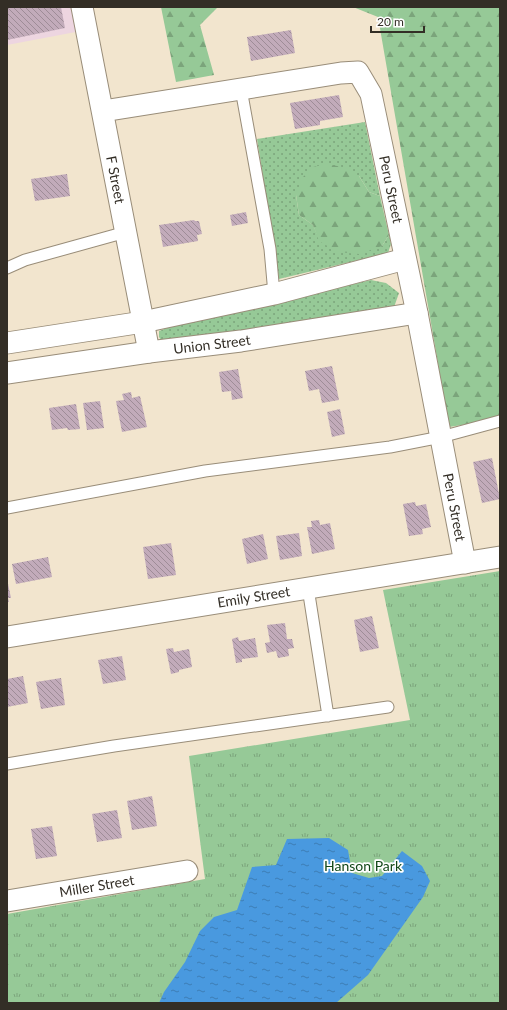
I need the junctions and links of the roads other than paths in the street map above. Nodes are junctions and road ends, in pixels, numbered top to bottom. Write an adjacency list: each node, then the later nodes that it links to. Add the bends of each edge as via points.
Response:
1 (82, 7): 3 (street, F Street)
2 (241, 89): 3 (street, Peru Street); 5 (street, Peru Street, via 358,72 371,94); 7 (lane, via 270,249)
3 (103, 111): 4 (street, F Street)
4 (126, 232): 6 (lane, via 25,260); 9 (street, F Street)
5 (405, 259): 7 (street); 8 (street, Peru Street)
6 (7, 268)
7 (274, 294): 9 (street)
8 (417, 313): 11 (street, Union Street, via 241,341); 14 (street, Peru Street)
9 (143, 322): 10 (street); 11 (street, F Street)
10 (7, 344)
11 (149, 352): 12 (street, Union Street)
12 (7, 373)
13 (500, 421): 14 (lane)
14 (440, 437): 15 (lane, via 390,447 205,471); 17 (street, Peru Street)
15 (7, 508)
16 (500, 557): 17 (street, Emily Street)
17 (465, 563): 18 (street, Emily Street)
18 (308, 588): 19 (street, Emily Street); 21 (lane)
19 (7, 637)
20 (388, 707): 21 (lane)
21 (328, 716): 22 (lane)
22 (7, 764)
23 (188, 871): 24 (street, Miller Street)
24 (7, 901)

